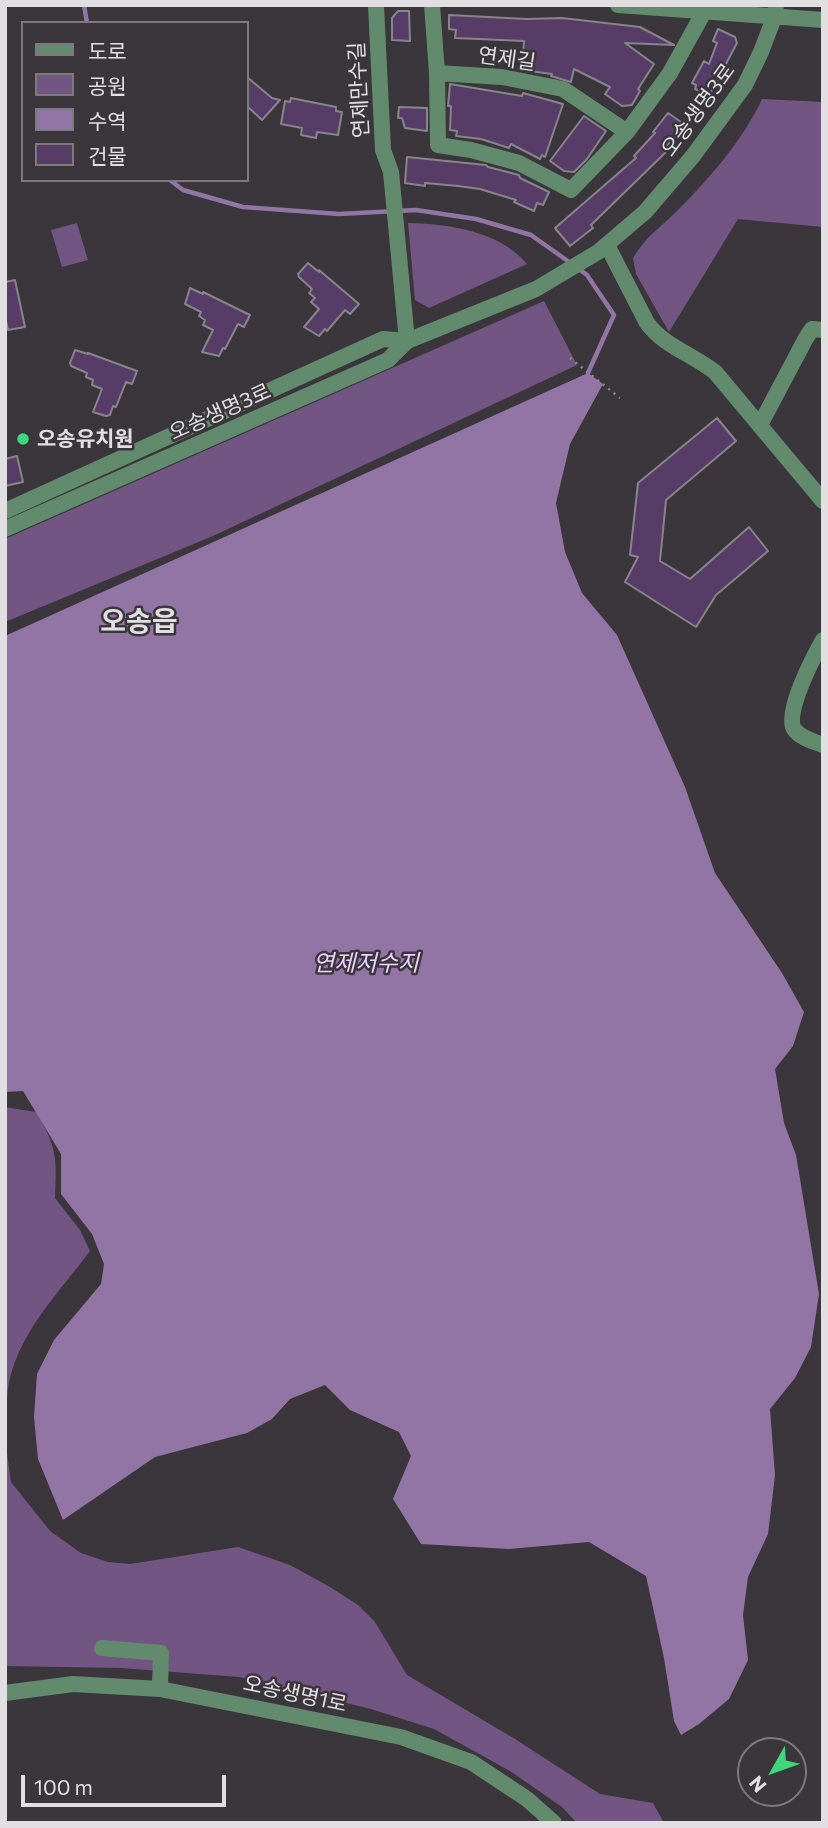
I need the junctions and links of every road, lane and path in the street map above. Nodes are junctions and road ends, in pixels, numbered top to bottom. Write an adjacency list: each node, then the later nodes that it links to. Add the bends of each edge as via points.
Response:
1 (376, 5): 11 (street, 연제만수길, via 383,150 391,172 400,243)
2 (432, 5): 7 (street)
3 (618, 5): 4 (street)
4 (705, 8): 5 (street); 8 (street, via 670,73)
5 (775, 10): 6 (street); 9 (street, 오송생명3로, via 761,52 720,121 654,202)
6 (823, 20)
7 (437, 73): 8 (street, 연제길, via 502,77 563,89); 8 (street, via 438,145 519,163 571,190)
8 (626, 132)
9 (603, 249): 11 (street, 오송생명3로, via 536,289); 14 (street, via 655,334 715,372)
10 (823, 330): 14 (street, via 812,329 806,338)
11 (407, 341): 16 (street, 오송생명3로, via 383,339); 17 (street, 오송생명3로, via 388,360)
12 (570, 358): 13 (path)
13 (620, 398)
14 (760, 425): 15 (street)
15 (823, 501)
16 (5, 511)
17 (5, 529)
18 (823, 640): 19 (street, via 792,713 792,726 798,734)
19 (823, 746)
20 (102, 1648): 21 (street, via 161,1653)
21 (160, 1689): 22 (street, 오송생명1로, via 73,1684); 23 (street, 오송생명1로, via 401,1737 471,1762)
22 (5, 1693)
23 (554, 1823)

